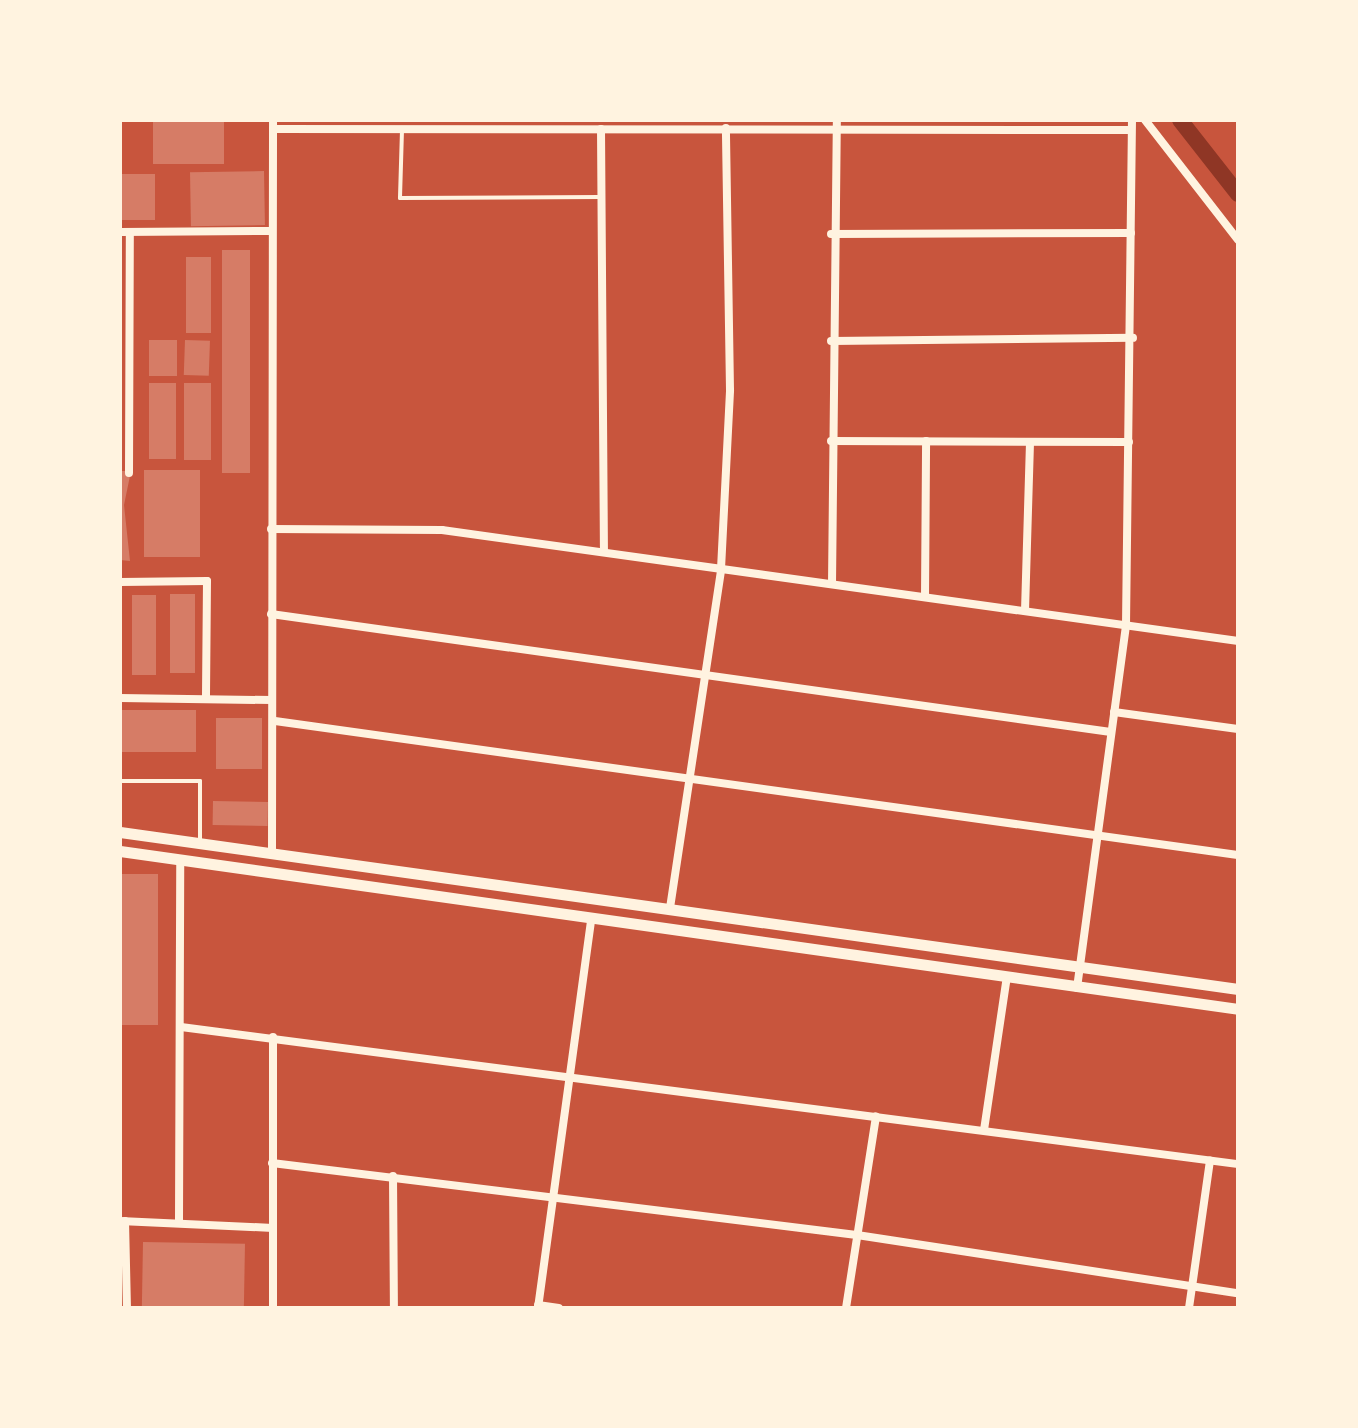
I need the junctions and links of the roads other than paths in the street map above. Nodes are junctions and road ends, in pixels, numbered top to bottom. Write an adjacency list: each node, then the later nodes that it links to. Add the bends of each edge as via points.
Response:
1 (1132, 120): 10 (street)
2 (1145, 120): 16 (street)
3 (700, 124): 8 (street); 9 (street)
4 (273, 125): 5 (street); 12 (street)
5 (402, 125): 6 (street); 11 (lane, via 400,198)
6 (524, 125): 9 (street)
7 (837, 125): 8 (street); 10 (street); 15 (street)
8 (726, 128): 26 (street, via 730,390)
9 (601, 129): 11 (street)
10 (1128, 130): 14 (street)
11 (601, 197): 25 (street)
12 (271, 231): 13 (street); 24 (street)
13 (125, 232): 23 (street)
14 (1131, 233): 15 (street); 17 (street)
15 (831, 234): 18 (street)
16 (1238, 240)
17 (1133, 338): 18 (street); 22 (street)
18 (831, 341): 19 (street)
19 (831, 441): 20 (street); 28 (street)
20 (926, 441): 21 (street); 29 (street)
21 (1030, 442): 22 (street); 30 (street)
22 (1129, 442): 32 (street)
23 (129, 473)
24 (271, 529): 25 (street, via 442,530); 31 (street)
25 (604, 552): 26 (street)
26 (721, 569): 28 (street); 34 (street)
27 (120, 582): 36 (street, via 207,581)
28 (832, 584): 29 (street)
29 (925, 597): 30 (street)
30 (1025, 611): 32 (street)
31 (271, 614): 34 (street); 37 (street)
32 (1126, 625): 33 (street); 38 (street)
33 (1238, 641)
34 (708, 676): 41 (street); 42 (street)
35 (120, 698): 36 (street)
36 (206, 698): 37 (street)
37 (272, 700): 39 (street)
38 (1114, 712): 40 (street); 41 (street)
39 (275, 721): 42 (street); 48 (street)
40 (1238, 729)
41 (1111, 732): 45 (street)
42 (689, 776): 45 (street); 51 (street)
43 (120, 781): 46 (lane, via 200,781)
44 (120, 832): 46 (street)
45 (1096, 832): 49 (street); 55 (street)
46 (200, 843): 48 (street)
47 (120, 851): 50 (street)
48 (272, 853): 51 (street)
49 (1238, 855)
50 (180, 861): 53 (street); 60 (street)
51 (670, 908): 52 (street)
52 (747, 919): 54 (street); 55 (street)
53 (591, 922): 54 (street); 62 (street)
54 (745, 942): 56 (street)
55 (1080, 964): 57 (street); 58 (street)
56 (1007, 977): 57 (street); 64 (street)
57 (1077, 988): 59 (street)
58 (1238, 989)
59 (1238, 1009)
60 (181, 1027): 61 (street); 70 (street)
61 (273, 1037): 62 (street); 66 (street)
62 (566, 1073): 63 (street); 69 (street)
63 (876, 1116): 64 (street); 73 (street)
64 (984, 1130): 65 (street)
65 (1210, 1160): 67 (street); 74 (street)
66 (272, 1163): 68 (street); 72 (street)
67 (1238, 1164)
68 (393, 1176): 69 (street); 79 (street)
69 (551, 1194): 73 (street); 76 (street)
70 (179, 1220): 71 (street); 72 (street)
71 (123, 1221): 77 (street)
72 (273, 1228): 78 (street)
73 (857, 1235): 74 (street); 81 (street)
74 (1193, 1287): 75 (street); 82 (street)
75 (1238, 1293)
76 (538, 1307): 80 (street)
77 (127, 1308)
78 (273, 1308)
79 (394, 1308)
80 (559, 1308)
81 (846, 1308)
82 (1189, 1308)

